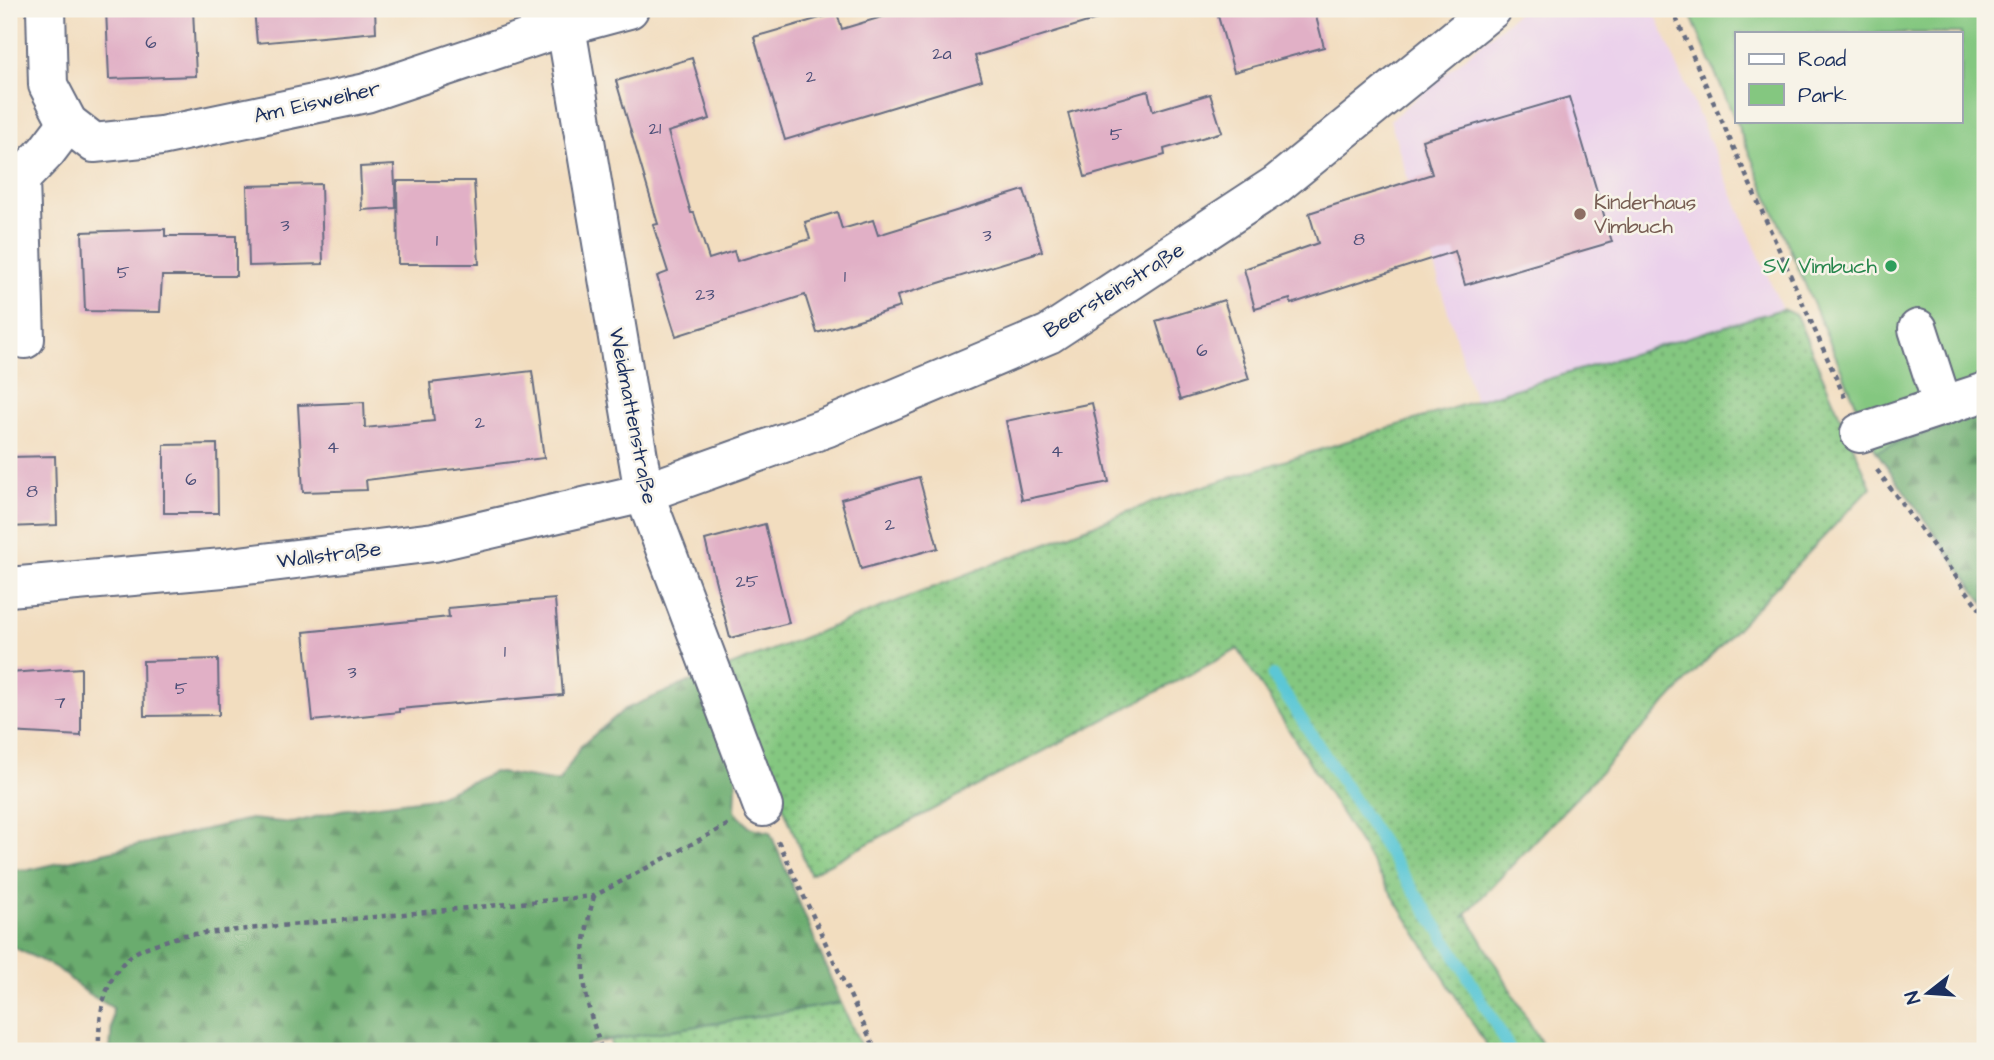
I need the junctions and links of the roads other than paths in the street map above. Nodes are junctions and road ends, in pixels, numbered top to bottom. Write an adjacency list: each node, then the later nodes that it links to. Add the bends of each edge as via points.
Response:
1 (46, 9): 5 (street, Am Eisweiher, via 48,85)
2 (629, 9): 4 (street, Am Eisweiher)
3 (1492, 9): 12 (street, Beersteinstraße, via 1276,185 1049,334 828,427)
4 (564, 17): 5 (street, Am Eisweiher, via 366,93 161,136 94,143); 12 (street, Weidmattenstraße)
5 (68, 123): 6 (street, via 47,152)
6 (15, 180): 8 (street)
7 (1918, 329): 10 (street)
8 (25, 339)
9 (1985, 392): 10 (street)
10 (1943, 406): 11 (street)
11 (1860, 433)
12 (644, 494): 13 (street, Wallstraße, via 434,542 223,568); 14 (street, Weidmattenstraße)
13 (9, 587)
14 (763, 807)

